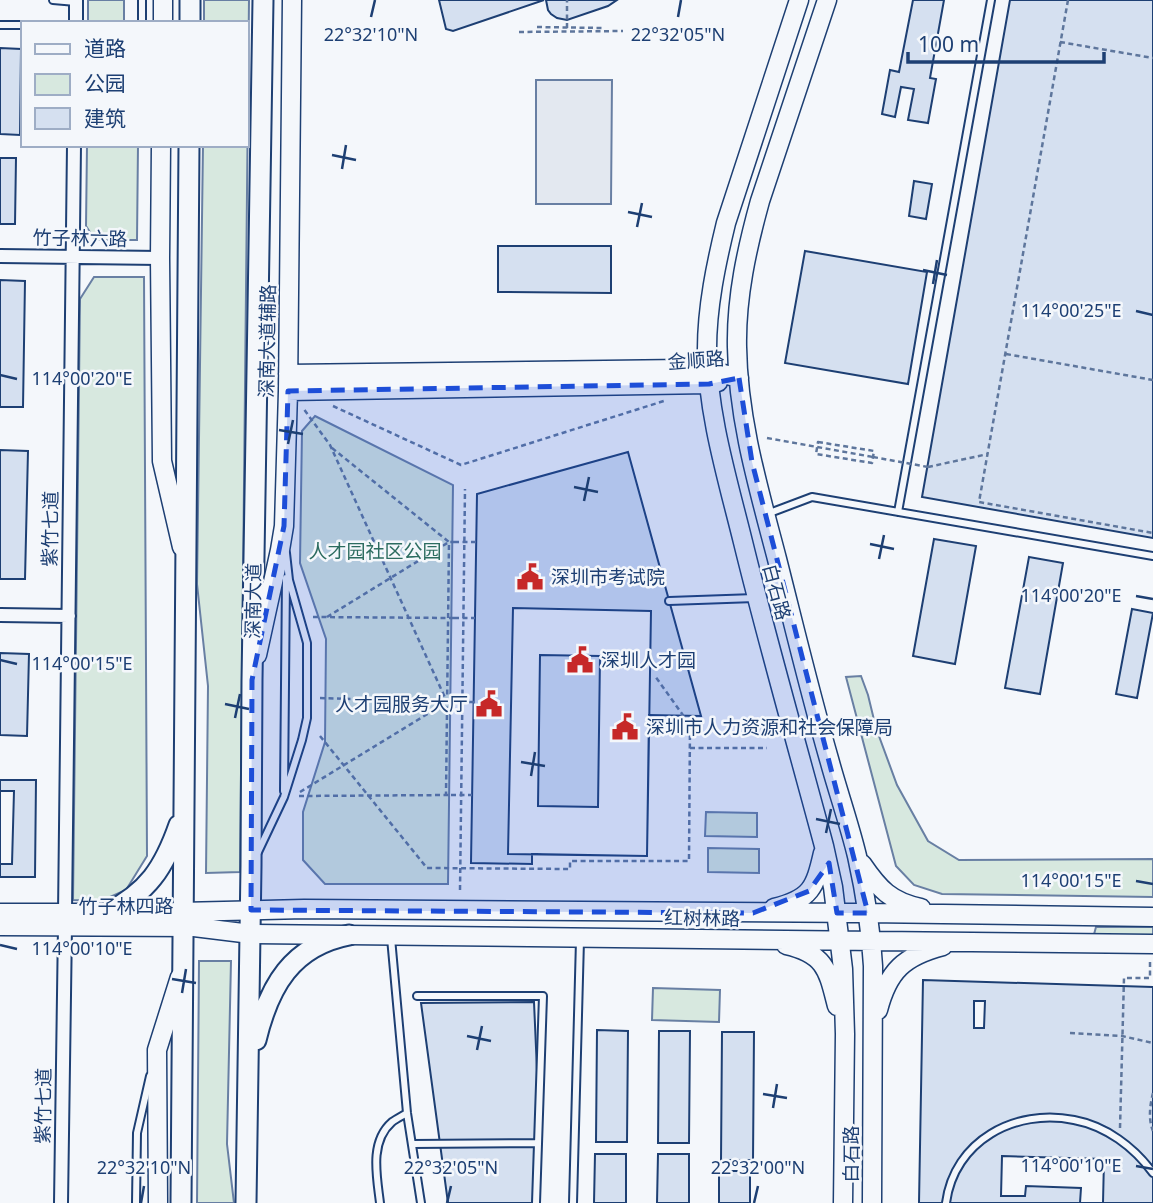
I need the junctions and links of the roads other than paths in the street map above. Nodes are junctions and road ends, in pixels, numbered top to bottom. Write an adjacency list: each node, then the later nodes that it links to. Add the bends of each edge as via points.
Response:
1 (52, 0): 10 (lane)
2 (142, 0): 12 (lane)
3 (163, 0): 13 (main road)
4 (191, 0): 14 (main road)
5 (262, 0): 38 (main road, 深南大道)
6 (292, 0): 27 (main road, 深南大道辅路)
7 (799, 0): 25 (main road, 白石路, via 726,223 709,316)
8 (827, 0): 26 (main road, 白石路, via 752,231 738,321)
9 (991, 0): 28 (lane)
10 (76, 1): 11 (street)
11 (76, 21)
12 (142, 21)
13 (163, 21)
14 (190, 21)
15 (0, 25): 16 (lane)
16 (21, 25)
17 (74, 147): 23 (street, 紫竹七道)
18 (156, 147): 21 (lane)
19 (161, 147): 21 (main road)
20 (189, 147): 32 (main road)
21 (161, 169): 24 (main road)
22 (0, 256): 23 (street, 竹子林六路)
23 (73, 257): 24 (street, 竹子林六路); 37 (street, 紫竹七道)
24 (160, 258): 32 (main road, via 162,461)
25 (709, 377): 26 (main road, 金顺路); 27 (main road, 金顺路); 34 (main road, 白石路, via 724,464)
26 (739, 378): 29 (main road, 白石路, via 746,434)
27 (288, 382): 30 (main road, 深南大道辅路)
28 (898, 512): 29 (lane, via 812,497); 31 (lane)
29 (765, 515): 42 (main road, 白石路)
30 (284, 526): 33 (lane); 38 (main road, 深南大道辅路)
31 (1153, 556)
32 (185, 561): 40 (main road)
33 (287, 561): 39 (lane); 39 (lane, via 307,643 308,696 302,740)
34 (757, 598): 35 (lane); 41 (main road, 白石路)
35 (669, 601)
36 (0, 615): 37 (street)
37 (69, 616): 52 (street, 紫竹七道)
38 (252, 680): 43 (main road, 深南大道)
39 (284, 797): 43 (lane)
40 (183, 815): 46 (main road, via 165,858 146,886); 53 (main road)
41 (824, 846): 47 (main road, via 809,891 790,903); 48 (main road, 白石路)
42 (857, 855): 49 (main road, 白石路); 50 (main road, via 875,883 895,900)
43 (251, 866): 44 (main road, 深南大道)
44 (251, 910): 47 (main road, 红树林路); 53 (main road, 竹子林四路); 55 (main road, 深南大道)
45 (0, 912): 52 (main road, 竹子林四路)
46 (107, 913): 52 (main road, 竹子林四路); 53 (main road, 竹子林四路)
47 (754, 913): 48 (main road, 红树林路)
48 (837, 913): 49 (main road, 红树林路); 60 (main road, 白石路)
49 (868, 913): 50 (main road, 红树林路); 61 (main road, 白石路)
50 (959, 915): 51 (main road, 红树林路)
51 (1153, 917)
52 (65, 920): 53 (main road, 竹子林四路); 54 (main road, 竹子林四路); 74 (street, 紫竹七道)
53 (183, 920): 55 (main road, 竹子林四路); 64 (main road)
54 (0, 926)
55 (251, 934): 56 (main road, 红树林路); 69 (main road, 深南大道)
56 (349, 935): 57 (main road, 红树林路); 69 (main road, via 305,952 279,981 259,1029)
57 (391, 936): 58 (main road, 红树林路); 70 (lane)
58 (580, 938): 59 (main road, 红树林路); 82 (lane)
59 (762, 940): 60 (main road, 红树林路); 66 (main road, via 802,950 825,966)
60 (841, 940): 61 (main road, 红树林路); 66 (main road, 白石路)
61 (872, 940): 62 (main road, 红树林路); 67 (main road, 白石路)
62 (958, 942): 63 (main road, 红树林路); 67 (main road, via 914,956 892,974)
63 (1153, 944)
64 (183, 967): 68 (main road); 77 (main road)
65 (417, 996): 71 (lane, via 543,996)
66 (845, 1034): 83 (main road, 白石路)
67 (872, 1037): 84 (main road, 白石路)
68 (157, 1050): 75 (lane, via 137,1133); 76 (main road)
69 (248, 1096): 78 (main road, 深南大道)
70 (407, 1113): 72 (lane); 79 (lane, via 391,1123 380,1142 376,1166)
71 (538, 1143): 72 (lane); 81 (lane)
72 (412, 1144): 80 (lane)
73 (1153, 1173): 85 (lane, via 1117,1138 1093,1126 1056,1118 1021,1121 972,1146 958,1164)
74 (61, 1203)
75 (136, 1203)
76 (158, 1203)
77 (181, 1203)
78 (246, 1203)
79 (380, 1203)
80 (422, 1203)
81 (537, 1203)
82 (573, 1203)
83 (843, 1203)
84 (872, 1203)
85 (946, 1203)

